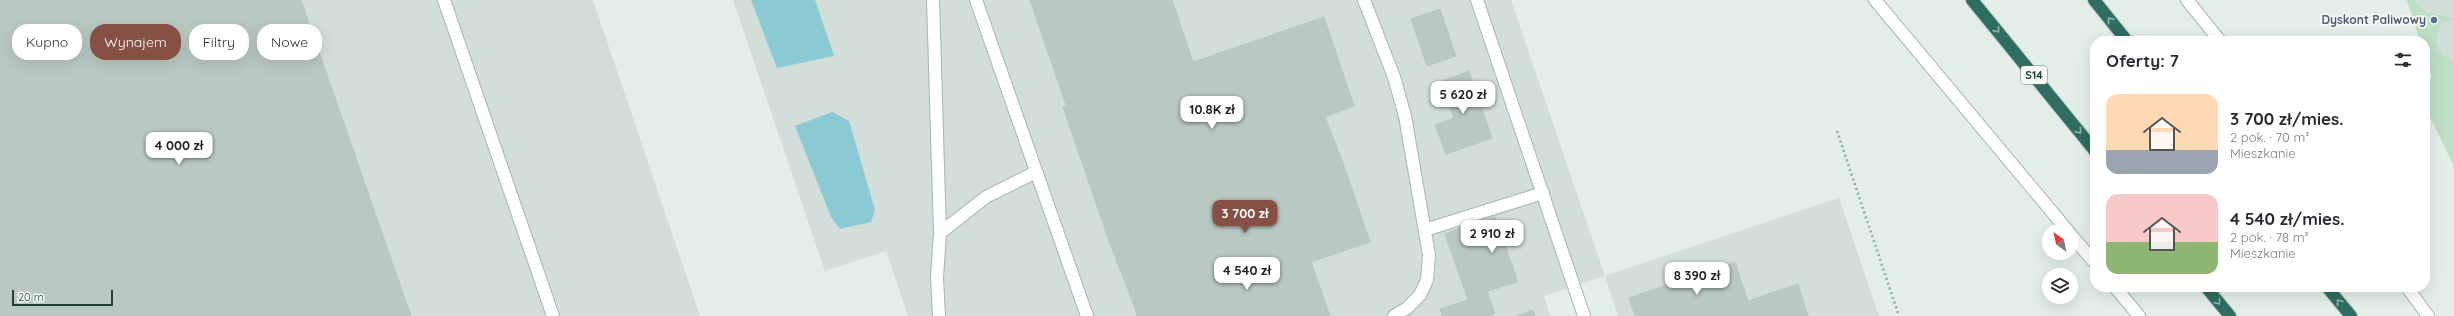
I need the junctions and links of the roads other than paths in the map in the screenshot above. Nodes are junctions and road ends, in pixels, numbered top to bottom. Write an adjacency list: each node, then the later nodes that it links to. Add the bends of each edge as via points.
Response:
1 (444, 0): 24 (lane)
2 (933, 0): 17 (lane)
3 (976, 0): 13 (lane)
4 (1364, 0): 16 (lane, via 1401,98)
5 (1477, 0): 14 (lane)
6 (1875, 0): 15 (lane)
7 (1972, 0): 12 (highway, S14, one-way to 12)
8 (2094, 0): 10 (highway, one-way to 8)
9 (2187, 0): 11 (lane)
10 (2123, 36)
11 (2216, 36)
12 (2090, 145)
13 (1036, 172): 17 (lane, via 986,197); 26 (lane)
14 (1543, 193): 16 (lane); 28 (lane)
15 (2062, 224)
16 (1425, 230): 27 (lane, via 1429,256 1427,280 1420,296)
17 (940, 233): 25 (lane, via 937,278)
18 (2078, 242): 19 (lane)
19 (2090, 257)
20 (2119, 292): 29 (lane)
21 (2210, 292): 30 (highway, one-way to 30)
22 (2331, 292): 31 (highway, one-way to 22)
23 (2411, 292): 32 (lane)
24 (553, 316)
25 (939, 316)
26 (1086, 316)
27 (1394, 316)
28 (1584, 316)
29 (2139, 316)
30 (2230, 316)
31 (2351, 316)
32 (2428, 316)

